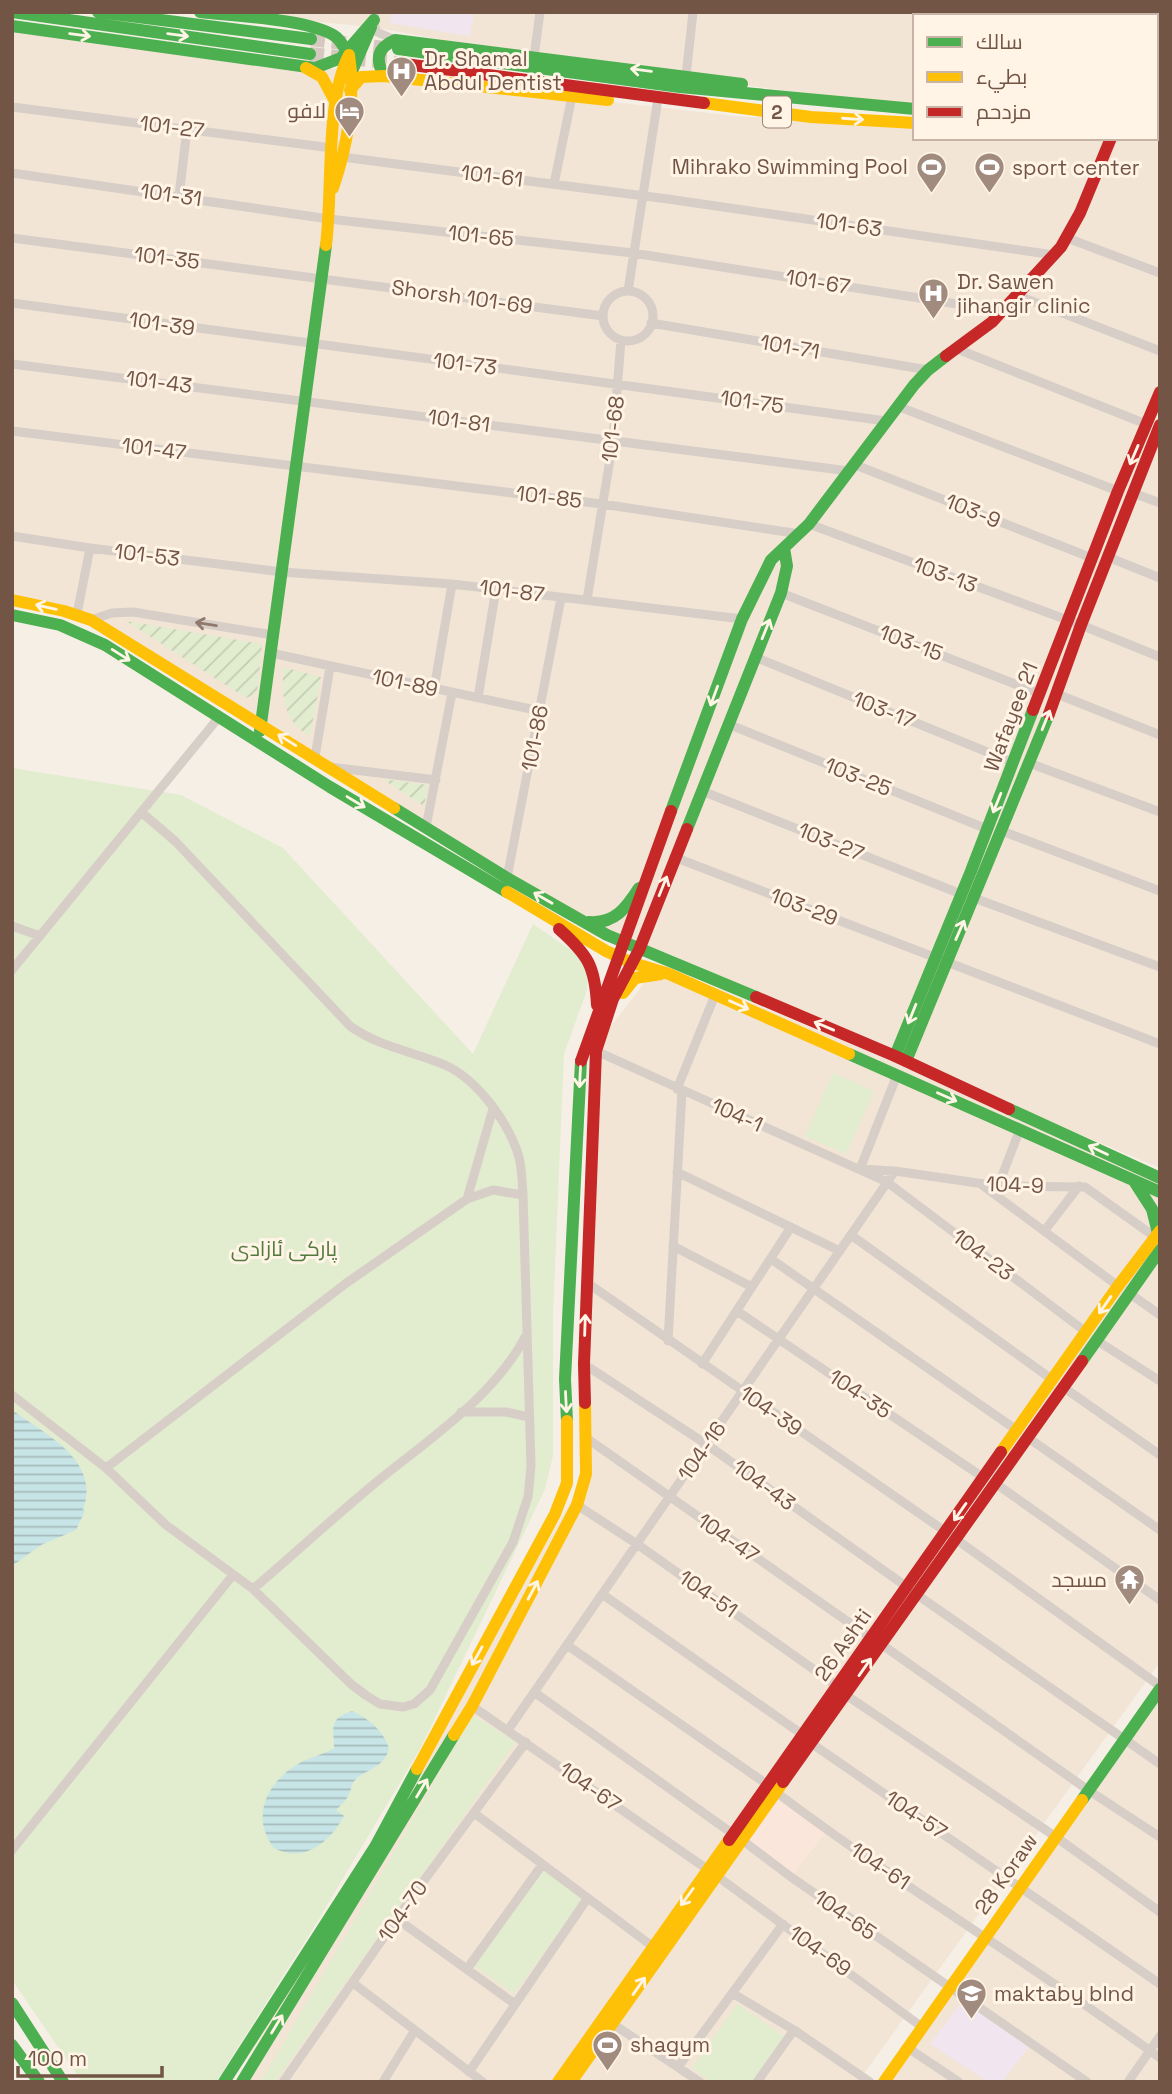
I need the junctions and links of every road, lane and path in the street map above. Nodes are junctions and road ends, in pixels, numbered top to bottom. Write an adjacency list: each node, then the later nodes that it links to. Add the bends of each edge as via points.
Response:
1 (12, 12): 12 (main road, one-way to 12)
2 (98, 12): 10 (main road)
3 (200, 12): 7 (main road)
4 (540, 12): 14 (street)
5 (693, 12): 19 (street)
6 (374, 16): 11 (street, via 377,32); 13 (main road); 17 (main road)
7 (297, 18): 9 (main road)
8 (12, 26): 16 (main road, one-way to 16)
9 (326, 32): 13 (main road, via 337,38); 15 (main road, via 335,52)
10 (311, 39)
11 (395, 48): 14 (main road); 18 (main road, via 380,49 377,54); 22 (main road, 2, via 680,87); 27 (main road, 2)
12 (310, 54)
13 (348, 54): 15 (main road); 17 (main road)
14 (534, 57): 19 (main road, one-way to 14)
15 (326, 65): 16 (main road)
16 (301, 66): 23 (main road, via 322,77)
17 (346, 71): 20 (main road); 23 (main road)
18 (384, 76): 20 (main road, via 361,77); 21 (main road)
19 (687, 76): 22 (main road, via 767,88)
20 (350, 90): 31 (main road)
21 (572, 96): 24 (main road); 33 (street)
22 (805, 99): 26 (main road, 2)
23 (337, 105): 31 (main road)
24 (657, 105): 27 (main road, via 744,117); 35 (street)
25 (12, 107): 29 (street, 101-27)
26 (913, 109)
27 (811, 117): 28 (main road, 2, one-way to 28)
28 (913, 123)
29 (187, 129): 31 (street, 101-27); 34 (street)
30 (1110, 140): 38 (main road)
31 (337, 152): 33 (street, 101-61); 36 (main road, via 338,177 332,188)
32 (12, 173): 34 (street, 101-31)
33 (554, 184): 35 (street, 101-61)
34 (178, 196): 36 (street, 101-31)
35 (643, 196): 39 (street); 40 (street, 101-63)
36 (329, 219): 39 (street, 101-65); 42 (main road)
37 (12, 238): 42 (street, 101-35)
38 (1067, 238): 40 (main road); 41 (street)
39 (633, 253): 43 (street); 46 (street, 101-67)
40 (1054, 255): 44 (main road)
41 (1160, 273)
42 (322, 278): 47 (street, Shorsh 101-69); 50 (main road)
43 (628, 291): 47 (street, via 607,301); 48 (street, via 648,301)
44 (1016, 295): 46 (main road); 52 (street)
45 (12, 303): 50 (street, 101-39)
46 (1002, 311): 51 (main road)
47 (603, 316): 49 (street, via 608,331)
48 (651, 323): 49 (street, via 643,335); 54 (street, 101-71)
49 (621, 340): 55 (street, 101-68)
50 (312, 345): 55 (street, 101-73); 57 (main road)
51 (957, 349): 54 (main road); 60 (street)
52 (1160, 351)
53 (12, 364): 57 (street, 101-43)
54 (929, 370): 58 (main road)
55 (619, 383): 59 (street, 101-75); 62 (street, 101-68)
56 (1160, 392): 60 (main road, Wafayee 21)
57 (305, 401): 62 (street, 101-81); 63 (main road)
58 (897, 406): 59 (main road); 65 (street)
59 (886, 421): 64 (main road)
60 (1156, 426): 65 (main road, Wafayee 21, one-way to 65); 66 (main road, Wafayee 21)
61 (12, 431): 63 (street, 101-47)
62 (612, 441): 64 (street, 101-81); 68 (street, 101-68)
63 (297, 466): 68 (street, 101-85); 75 (main road)
64 (851, 467): 69 (main road); 74 (street, 103-9)
65 (1118, 491): 74 (main road, Wafayee 21)
66 (1133, 492): 67 (street); 73 (main road, Wafayee 21)
67 (1160, 503)
68 (602, 504): 69 (street, 101-85); 82 (street, 101-68)
69 (804, 529): 72 (main road); 87 (street, 103-13)
70 (12, 536): 71 (street, 101-53)
71 (90, 548): 75 (street, 101-53); 83 (street)
72 (784, 548): 79 (main road, via 787,566); 85 (main road, via 765,568)
73 (1108, 557): 76 (street); 88 (main road, Wafayee 21)
74 (1092, 558): 87 (main road, Wafayee 21)
75 (282, 572): 77 (street, 101-87); 89 (main road)
76 (1160, 578)
77 (452, 584): 78 (street, 101-87); 94 (street)
78 (496, 589): 80 (street, 101-87); 98 (street)
79 (781, 593): 91 (main road, one-way to 79); 96 (street, 103-15)
80 (561, 598): 82 (street, 101-87); 99 (street, 101-86)
81 (12, 600): 83 (main road, one-way to 81)
82 (587, 600): 85 (street, 101-87)
83 (77, 614): 86 (main road)
84 (12, 615): 100 (main road, one-way to 100, via 60,625 105,645)
85 (742, 619): 117 (main road, one-way to 117)
86 (91, 620): 89 (street, one-way to 86, via 134,612); 101 (main road)
87 (1068, 621): 88 (street, 103-13); 96 (main road, Wafayee 21)
88 (1081, 625): 92 (street, 103-13); 97 (main road, Wafayee 21)
89 (273, 635): 90 (main road)
90 (271, 653): 93 (street, 101-89); 101 (main road)
91 (755, 657): 102 (main road); 106 (street, 103-17)
92 (1160, 657)
93 (330, 667): 94 (street, 101-89); 105 (street)
94 (434, 689): 95 (street, 101-89)
95 (452, 692): 98 (street, 101-89); 109 (street)
96 (1041, 694): 106 (main road, Wafayee 21)
97 (1057, 694): 103 (street); 107 (main road, Wafayee 21, one-way to 97)
98 (478, 698): 99 (street, 101-89)
99 (540, 711): 118 (street, 101-86)
100 (219, 717): 104 (main road); 111 (street)
101 (261, 724): 104 (main road); 105 (main road, one-way to 101)
102 (728, 724): 110 (main road); 114 (street, 103-25)
103 (1160, 735)
104 (259, 742): 122 (main road, one-way to 122)
105 (315, 758): 108 (main road)
106 (1014, 763): 114 (main road, Wafayee 21, one-way to 114)
107 (1029, 763): 112 (street); 115 (main road, Wafayee 21)
108 (329, 767): 109 (street); 113 (main road)
109 (436, 780): 113 (street)
110 (702, 791): 116 (main road); 120 (street, 103-27)
111 (141, 812): 126 (street); 143 (street, via 350,1026 383,1045 447,1066 478,1090)
112 (1160, 812)
113 (426, 827): 118 (main road)
114 (987, 829): 120 (main road, Wafayee 21)
115 (1002, 831): 119 (street); 121 (main road, Wafayee 21)
116 (674, 857): 124 (main road, one-way to 116); 130 (street, 103-29)
117 (650, 871): 123 (main road, via 619,916 601,923); 127 (main road)
118 (508, 878): 123 (main road, one-way to 118)
119 (1160, 891)
120 (961, 894): 130 (main road, Wafayee 21)
121 (974, 898): 130 (main road, Wafayee 21, one-way to 121); 132 (street)
122 (538, 911): 129 (main road); 136 (main road, via 591,962 597,979)
123 (577, 918): 127 (main road)
124 (649, 921): 128 (main road); 131 (main road, via 649,943)
125 (12, 926): 126 (street)
126 (40, 936): 133 (street)
127 (624, 943): 128 (main road); 129 (main road)
128 (639, 950): 129 (main road); 131 (main road)
129 (624, 959): 134 (main road); 136 (main road); 137 (main road)
130 (940, 960): 138 (street, 103-29); 140 (main road, Wafayee 21)
131 (685, 967): 140 (main road, one-way to 131)
132 (1160, 967)
133 (12, 970)
134 (669, 974): 135 (main road); 137 (main road, via 640,976 630,982)
135 (715, 995): 141 (main road, one-way to 141); 142 (street)
136 (598, 1011): 247 (main road, one-way to 247, via 580,1075 565,1379 567,1483 555,1514 375,1847)
137 (603, 1026): 139 (main road)
138 (1160, 1044)
139 (596, 1051): 142 (street, 104-1); 166 (main road)
140 (900, 1059): 148 (main road, one-way to 140)
141 (897, 1075): 144 (main road, one-way to 144); 145 (street)
142 (679, 1090): 145 (street, 104-1); 146 (street)
143 (493, 1109): 156 (street, via 515,1146); 157 (street)
144 (1020, 1129): 151 (main road); 154 (street)
145 (860, 1169): 147 (street, 104-9); 152 (street, 104-1)
146 (677, 1171): 158 (street); 162 (street)
147 (895, 1171): 152 (street, 104-16); 154 (street, 104-9)
148 (1143, 1171): 149 (main road); 150 (main road)
149 (1160, 1172)
150 (1160, 1178)
151 (1131, 1179): 155 (main road); 160 (main road, via 1152,1209)
152 (883, 1180): 161 (street, 104-16); 173 (street, 104-23)
153 (1079, 1186): 154 (street, 104-9); 159 (street); 160 (street)
154 (996, 1190): 159 (street)
155 (1160, 1192)
156 (523, 1195): 157 (street, via 493,1190); 172 (street)
157 (467, 1199): 188 (street, via 345,1284)
158 (791, 1227): 164 (street); 165 (street)
159 (1045, 1230): 169 (street)
160 (1157, 1234): 169 (main road, 26 Ashti)
161 (851, 1235): 164 (street, 104-16); 179 (street)
162 (673, 1246): 167 (street); 175 (street)
163 (1160, 1250): 169 (main road, 26 Ashti)
164 (840, 1251): 168 (street, 104-16)
165 (771, 1259): 167 (street); 168 (street)
166 (586, 1282): 175 (street, 104-39); 176 (main road, one-way to 166)
167 (752, 1287): 170 (street)
168 (814, 1288): 174 (street, 104-16); 184 (street)
169 (1124, 1289): 171 (street); 173 (main road, 26 Ashti)
170 (737, 1311): 174 (street, 104-35); 177 (street)
171 (1160, 1314)
172 (527, 1335): 182 (street, via 512,1361); 183 (street)
173 (1091, 1336): 178 (street, 104-23); 179 (main road, 26 Ashti)
174 (780, 1338): 180 (street, 104-16); 189 (street, 104-35)
175 (668, 1341): 177 (street, 104-39)
176 (584, 1364): 185 (main road); 186 (street, 104-43)
177 (702, 1364): 180 (street, 104-39)
178 (1160, 1381)
179 (1058, 1384): 184 (main road, 26 Ashti); 187 (street)
180 (743, 1391): 186 (street, 104-16); 193 (street, 104-39)
181 (12, 1395): 188 (street)
182 (461, 1412): 183 (street); 196 (street)
183 (529, 1417): 196 (street, via 528,1497 513,1542 430,1690 414,1704 393,1707 367,1696)
184 (1023, 1434): 189 (main road, 26 Ashti); 192 (street)
185 (585, 1437): 190 (street, 104-47); 191 (main road, via 586,1474)
186 (706, 1444): 190 (street, 104-16); 197 (street, 104-43)
187 (1160, 1455)
188 (106, 1468): 195 (street, via 166,1525)
189 (989, 1481): 193 (main road, 26 Ashti); 199 (street, 104-35)
190 (670, 1497): 194 (street, 104-16); 200 (street, 104-47)
191 (578, 1505): 194 (street, 104-51); 205 (main road, one-way to 191)
192 (1160, 1530)
193 (950, 1536): 197 (main road, 26 Ashti); 202 (street, 104-39)
194 (637, 1544): 198 (street, 104-16); 203 (street, 104-51)
195 (233, 1575): 196 (street); 217 (street)
196 (253, 1589)
197 (912, 1591): 200 (main road, 26 Ashti); 208 (street, 104-43)
198 (602, 1594): 201 (street, 104-16); 207 (street, 104-57)
199 (1160, 1600)
200 (876, 1641): 203 (main road, 26 Ashti); 212 (street, 104-47)
201 (567, 1646): 204 (street, 104-16); 211 (street, 104-61)
202 (1160, 1688): 208 (main road, 28 Koraw)
203 (841, 1691): 207 (main road, 26 Ashti); 215 (street, 104-51)
204 (534, 1692): 206 (street, 104-16); 214 (street, 104-65)
205 (472, 1706): 206 (street, 104-67); 248 (main road, one-way to 205)
206 (508, 1730): 209 (street, 104-67)
207 (807, 1739): 211 (main road, 26 Ashti); 220 (street, 104-57)
208 (1124, 1740): 210 (street, 104-43); 212 (main road, 28 Koraw)
209 (526, 1742): 213 (street, 104-70); 219 (street, 104-67)
210 (1160, 1764)
211 (772, 1788): 214 (main road, 26 Ashti); 225 (street, 104-61)
212 (1088, 1790): 215 (main road, 28 Koraw); 216 (street, 104-47)
213 (474, 1813): 218 (street); 223 (street, 104-70)
214 (737, 1837): 219 (main road, 26 Ashti); 230 (street, 104-65)
215 (1056, 1837): 220 (main road, 28 Koraw); 222 (street, 104-51)
216 (1160, 1837)
217 (12, 1850)
218 (542, 1865): 221 (street); 227 (street)
219 (712, 1873): 224 (street, 104-69); 226 (main road, 26 Ashti, one-way to 226); 234 (main road, 26 Ashti, one-way to 219)
220 (1021, 1886): 225 (main road, 28 Koraw); 229 (street, 104-57)
221 (587, 1899): 226 (street); 233 (street)
222 (1160, 1912)
223 (397, 1919): 227 (street); 228 (street, 104-70)
224 (783, 1924): 231 (street); 235 (street, 104-69)
225 (986, 1936): 230 (main road, 28 Koraw); 241 (street, 104-61)
226 (652, 1946): 252 (main road, 26 Ashti)
227 (467, 1969): 233 (street)
228 (353, 1983): 236 (street); 249 (street, 104-70)
229 (1160, 1984)
230 (950, 1987): 235 (main road, 28 Koraw); 259 (street, 104-65)
231 (732, 1993): 237 (street); 243 (street)
232 (12, 2003): 246 (main road)
233 (516, 2004): 244 (street)
234 (613, 2024): 243 (street); 253 (main road, 26 Ashti)
235 (922, 2027): 240 (main road, 28 Koraw)
236 (415, 2030): 244 (street); 250 (street)
237 (794, 2030): 255 (street); 256 (street)
238 (1160, 2036): 241 (street)
239 (12, 2045): 245 (main road)
240 (908, 2048): 257 (main road, 28 Koraw); 258 (street)
241 (1149, 2051): 242 (street, 104-61); 260 (street)
242 (1160, 2058)
243 (678, 2067): 254 (street)
244 (469, 2072): 251 (street)
245 (39, 2082)
246 (63, 2082)
247 (224, 2082)
248 (242, 2082)
249 (283, 2082)
250 (383, 2082)
251 (483, 2082)
252 (558, 2082)
253 (571, 2082)
254 (700, 2082)
255 (757, 2082)
256 (870, 2082)
257 (884, 2082)
258 (959, 2082)
259 (1087, 2082)
260 (1128, 2082)

